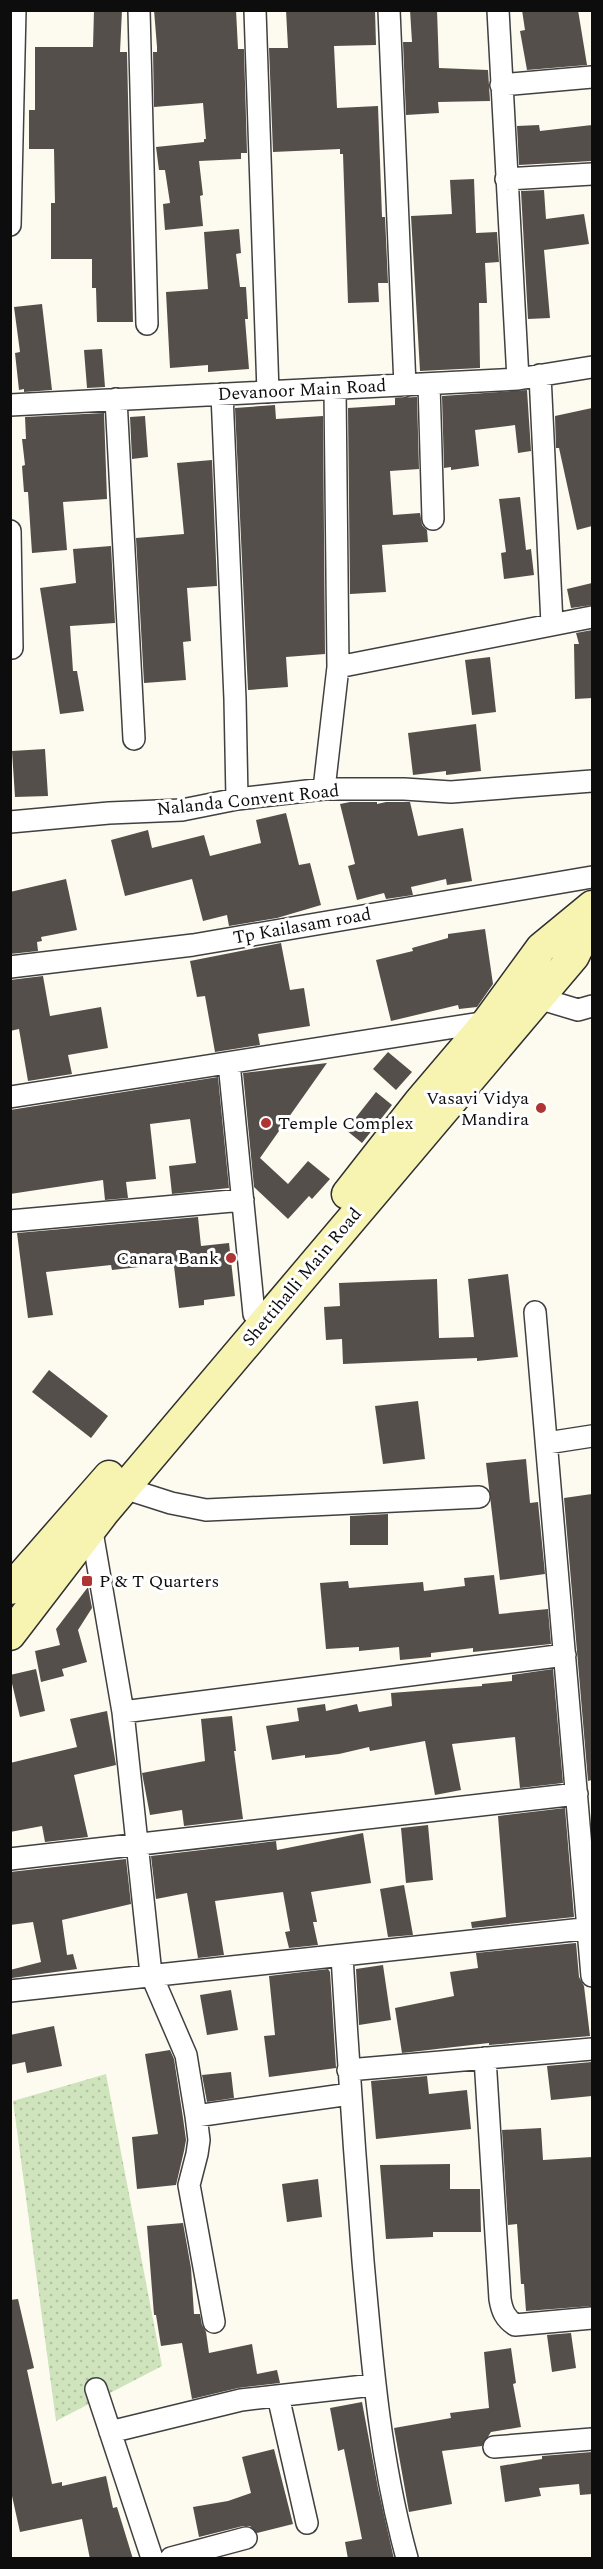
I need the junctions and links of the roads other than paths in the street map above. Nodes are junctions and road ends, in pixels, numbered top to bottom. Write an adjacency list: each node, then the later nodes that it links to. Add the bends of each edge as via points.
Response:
1 (15, 10): 8 (street)
2 (139, 10): 12 (street)
3 (255, 10): 19 (street)
4 (389, 10): 17 (street)
5 (498, 10): 7 (street)
6 (592, 77): 7 (street)
7 (501, 85): 10 (street)
8 (11, 127): 11 (street)
9 (592, 174): 10 (street)
10 (506, 179): 15 (street)
11 (10, 225)
12 (147, 324)
13 (592, 367): 14 (street, Devanoor Main Road)
14 (540, 375): 15 (street, Devanoor Main Road); 27 (street)
15 (518, 379): 16 (street, Devanoor Main Road)
16 (429, 384): 17 (street, Devanoor Main Road); 23 (street)
17 (405, 386): 18 (street, Devanoor Main Road)
18 (335, 389): 19 (street, Devanoor Main Road); 29 (street)
19 (268, 392): 20 (street, Devanoor Main Road)
20 (222, 394): 21 (street, Devanoor Main Road); 33 (street)
21 (116, 399): 22 (street, Devanoor Main Road); 30 (street)
22 (10, 405)
23 (434, 519)
24 (10, 531): 25 (street)
25 (11, 558): 28 (street)
26 (592, 617): 27 (street)
27 (552, 624): 29 (street)
28 (12, 648)
29 (338, 667): 32 (street)
30 (134, 739)
31 (592, 781): 32 (street, Nalanda Convent Road, via 451,792)
32 (324, 789): 33 (street, Nalanda Convent Road)
33 (237, 800): 34 (street, Nalanda Convent Road, via 182,810)
34 (10, 822)
35 (592, 877): 38 (street, Tp Kailasam road, via 193,945)
36 (592, 906): 41 (main road, Shettihalli Main Road, via 541,948)
37 (592, 919): 39 (main road, Shettihalli Main Road, via 574,956)
38 (10, 967)
39 (538, 998): 40 (street, via 578,1010); 41 (main road, Shettihalli Main Road)
40 (592, 1006)
41 (497, 1029): 42 (street); 47 (main road, Shettihalli Main Road, via 419,1102); 50 (main road, Shettihalli Main Road)
42 (229, 1063): 43 (street); 44 (street)
43 (10, 1097)
44 (243, 1200): 45 (street); 47 (street)
45 (10, 1221)
46 (536, 1312): 49 (street)
47 (254, 1314): 52 (main road, Shettihalli Main Road)
48 (592, 1436): 49 (street)
49 (547, 1443): 55 (street)
50 (124, 1488): 51 (street, via 206,1510); 52 (main road, Shettihalli Main Road)
51 (479, 1497)
52 (88, 1516): 53 (main road, Shettihalli Main Road); 54 (main road, Shettihalli Main Road); 56 (street)
53 (10, 1589)
54 (10, 1635)
55 (565, 1655): 56 (street); 57 (street)
56 (123, 1712): 58 (street)
57 (577, 1794): 58 (street); 60 (street)
58 (136, 1845): 59 (street); 62 (street)
59 (10, 1859)
60 (591, 1929): 61 (street); 63 (street)
61 (342, 1956): 62 (street); 67 (street)
62 (151, 1974): 64 (street); 69 (street, via 186,2055)
63 (592, 1976)
64 (10, 1991)
65 (592, 2049): 66 (street)
66 (485, 2058): 67 (street); 70 (street, via 502,2312 515,2325)
67 (348, 2070): 68 (street)
68 (350, 2094): 69 (street); 72 (street)
69 (196, 2116): 71 (street, via 198,2154 189,2185)
70 (592, 2318)
71 (214, 2322)
72 (374, 2385): 74 (street); 82 (street, via 392,2506)
73 (96, 2389): 75 (street)
74 (278, 2396): 75 (street, via 241,2400); 78 (street)
75 (110, 2432): 80 (street)
76 (592, 2439): 77 (street)
77 (494, 2447)
78 (307, 2523)
79 (246, 2538): 81 (street)
80 (152, 2559)
81 (171, 2559)
82 (407, 2559)

